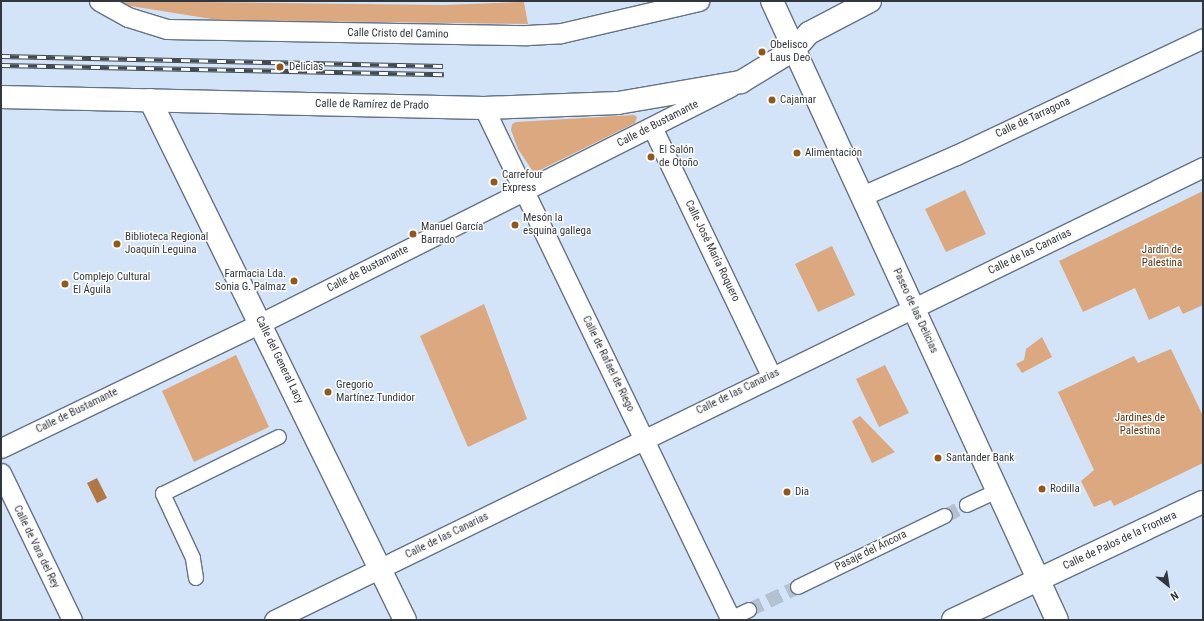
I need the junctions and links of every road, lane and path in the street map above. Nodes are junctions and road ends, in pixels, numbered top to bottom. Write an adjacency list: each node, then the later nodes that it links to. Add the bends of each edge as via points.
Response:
1 (99, 1): 2 (street, Calle Cristo del Camino, via 128,17 167,29 527,35 561,33)
2 (699, 1)
3 (772, 1): 6 (main road, Paseo de las Delicias)
4 (870, 1): 6 (main road, Calle de Bustamante, via 808,33)
5 (1203, 38): 14 (street, Calle de Tarragona, via 956,155)
6 (795, 49): 7 (main road, Calle de Bustamante); 14 (main road, Paseo de las Delicias)
7 (741, 82): 10 (main road, Calle de Ramírez de Prado, via 618,102); 11 (street, Calle de Bustamante)
8 (1, 97): 9 (main road, Calle de Ramírez de Prado)
9 (150, 100): 10 (main road, Calle de Ramírez de Prado); 16 (main road, Calle del General Lacy)
10 (484, 108): 13 (street, Calle de Rafael de Riego)
11 (652, 127): 13 (street, Calle de Bustamante); 17 (street, Calle José María Roquero)
12 (1203, 167): 15 (street, Calle de las Canarias)
13 (523, 191): 16 (street, Calle de Bustamante); 19 (street, Calle de Rafael de Riego)
14 (862, 196): 15 (main road, Paseo de las Delicias)
15 (914, 308): 17 (street, Calle de las Canarias); 22 (main road, Paseo de las Delicias)
16 (261, 323): 20 (street, Calle de Bustamante); 26 (main road, Calle del General Lacy)
17 (771, 376): 19 (street, Calle de las Canarias)
18 (279, 437): 27 (street, via 163,494 193,558)
19 (644, 438): 26 (street, Calle de las Canarias); 34 (street, Calle de Rafael de Riego)
20 (1, 448)
21 (1, 473): 31 (street, Calle de Vara del Rey)
22 (997, 491): 24 (street); 28 (main road, Paseo de las Delicias)
23 (1203, 502): 28 (main road, Calle de Palos de la Frontera)
24 (967, 505)
25 (945, 516): 29 (street, Pasaje del Áncora)
26 (380, 568): 32 (street, Calle de las Canarias); 33 (main road, Calle del General Lacy)
27 (196, 578)
28 (1038, 579): 35 (main road, Calle de Palos de la Frontera); 36 (main road, Paseo de las Delicias)
29 (798, 587)
30 (749, 610): 34 (street)
31 (72, 620)
32 (274, 620)
33 (405, 620)
34 (730, 620)
35 (953, 620)
36 (1057, 620)

